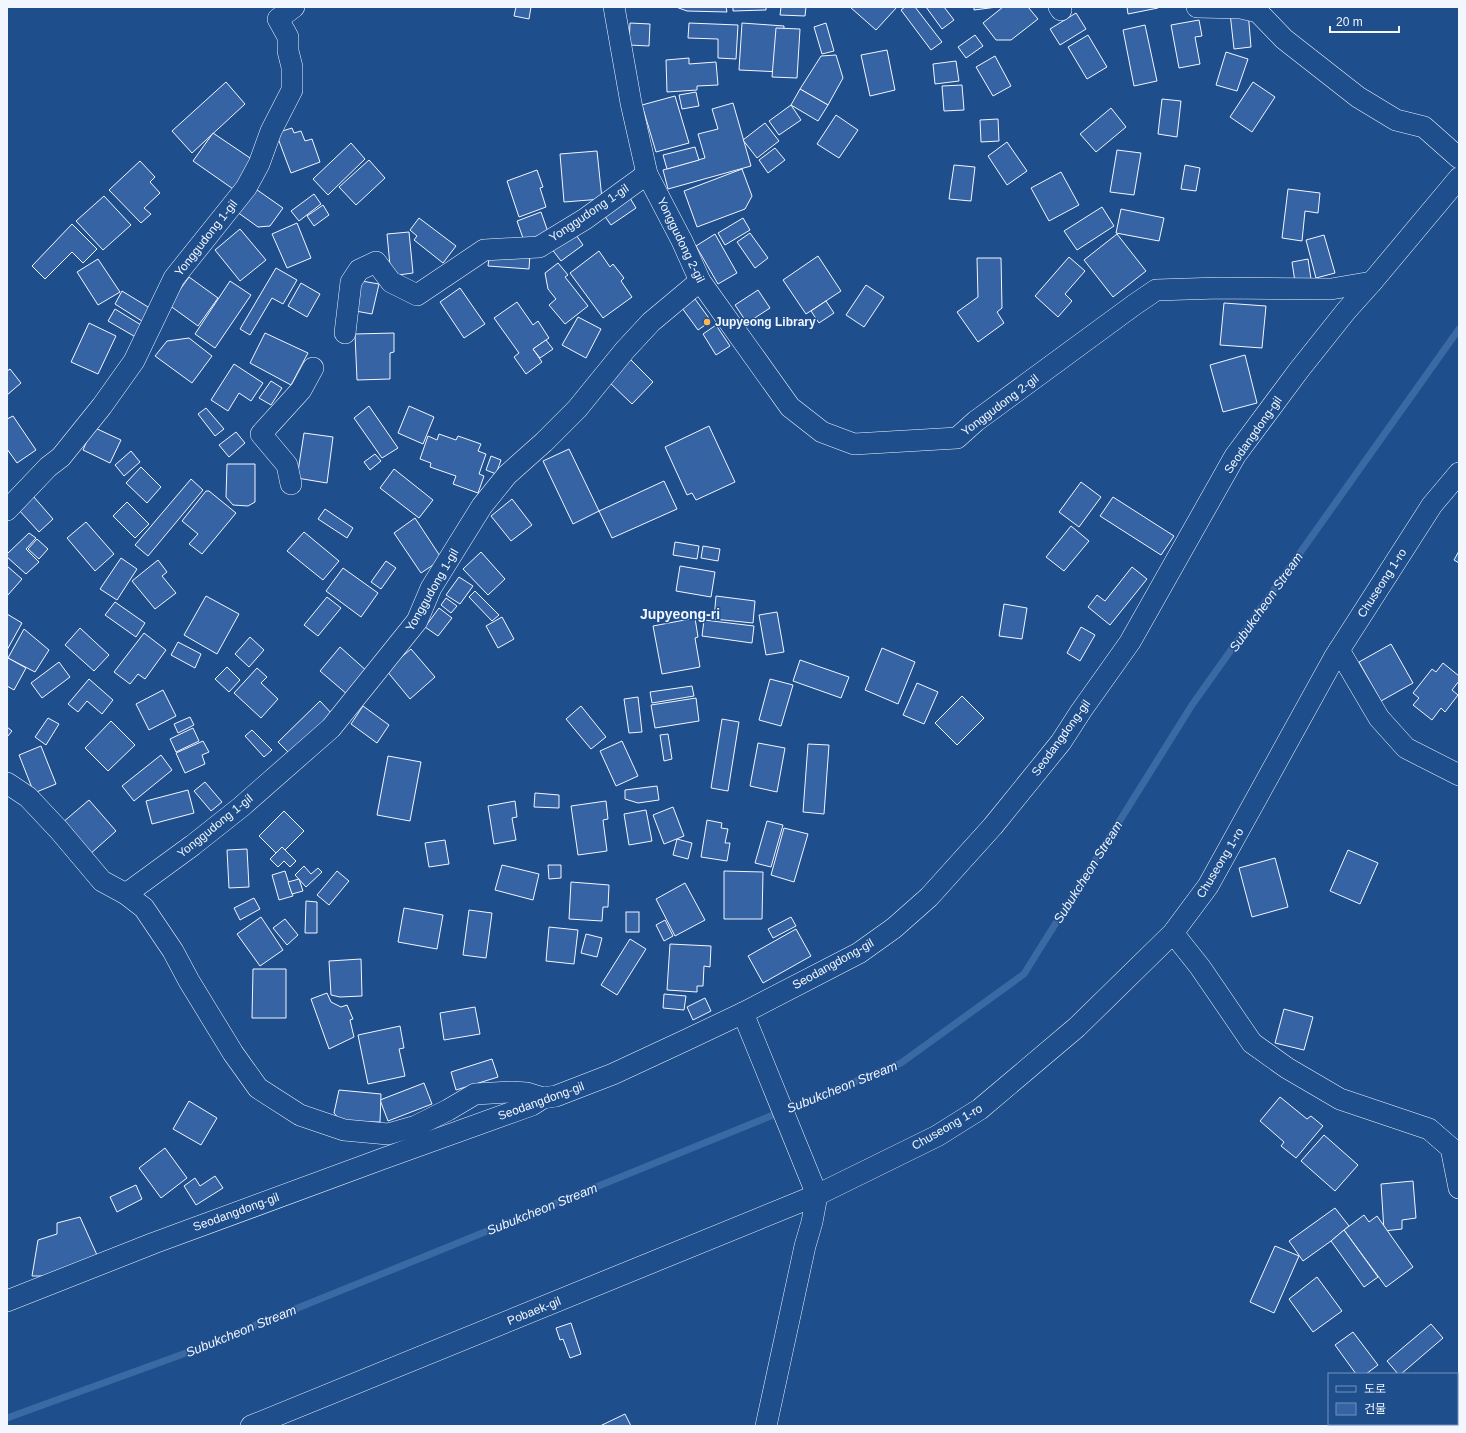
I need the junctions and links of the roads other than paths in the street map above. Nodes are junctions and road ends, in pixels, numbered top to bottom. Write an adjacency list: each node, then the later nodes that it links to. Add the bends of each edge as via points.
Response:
1 (294, 7): 13 (street, Yonggudong 1-gil, via 278,19 288,37 292,90 246,188 174,278 134,362 102,406 61,457)
2 (614, 7): 5 (street, Yonggudong 2-gil, via 631,103)
3 (1197, 7): 4 (street, via 1241,8 1258,12 1284,39 1358,97 1396,120 1424,127)
4 (1459, 158)
5 (648, 174): 7 (street, Yonggudong 2-gil); 9 (street, Yonggudong 1-gil, via 585,220 539,247 484,250 417,295 391,282 376,262 359,270 351,282)
6 (1459, 178): 8 (street, Seodangdong-gil)
7 (700, 281): 8 (street, Yonggudong 2-gil, via 790,407 822,432 854,444 957,438 976,421 1156,290 1332,289); 17 (street, Yonggudong 1-gil, via 651,322 577,409 507,475 482,506 431,588 417,621 331,728 241,807)
8 (1372, 282): 19 (street, Seodangdong-gil, via 1299,370 1235,456 1130,642 1061,742 993,826 929,897 894,928 859,953)
9 (345, 333)
10 (313, 368): 12 (street, via 301,390 261,434 287,465)
11 (1459, 473): 14 (street, Chuseong 1-ro, via 1432,505)
12 (290, 484)
13 (7, 510)
14 (1339, 650): 15 (street, via 1379,718 1406,748); 18 (street, Chuseong 1-ro, via 1208,886)
15 (1459, 775)
16 (7, 783): 17 (street, via 28,797 102,881)
17 (126, 894): 20 (street, via 144,908 160,931 233,1053 258,1088 300,1115 344,1130 388,1134 416,1126 475,1094 512,1092)
18 (1173, 933): 21 (street, Chuseong 1-ro, via 1077,1027 980,1109 937,1136); 22 (street, via 1252,1042 1287,1068 1340,1100 1429,1129 1451,1148)
19 (743, 1013): 20 (street, Seodangdong-gil, via 613,1074 556,1096); 21 (street)
20 (544, 1098): 23 (street, Seodangdong-gil, via 532,1105 154,1243)
21 (814, 1187): 24 (street, Pobaek-gil); 25 (street, via 812,1222)
22 (1459, 1188)
23 (7, 1301)
24 (251, 1426)
25 (766, 1426)

